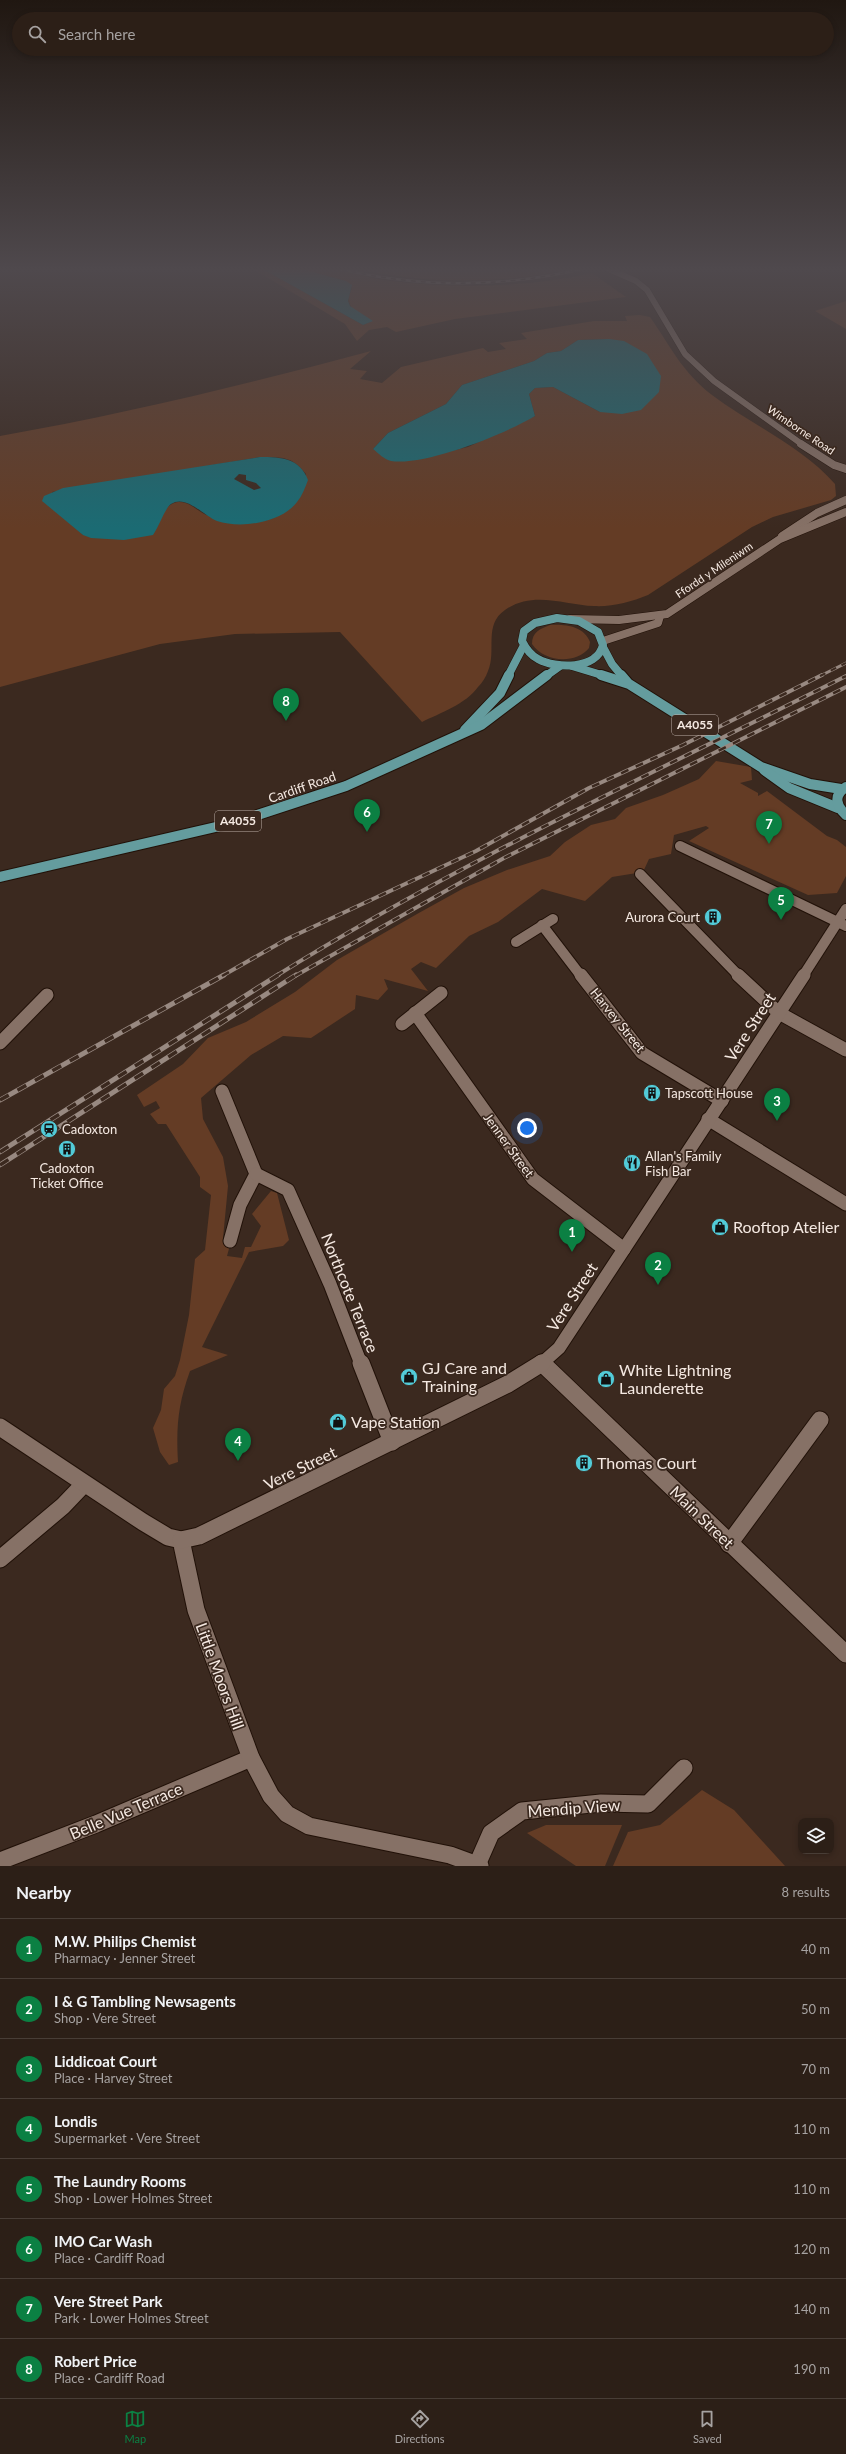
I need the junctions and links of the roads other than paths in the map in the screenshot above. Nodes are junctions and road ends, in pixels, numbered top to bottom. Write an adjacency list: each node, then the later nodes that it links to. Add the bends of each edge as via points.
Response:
1 (685, 354): 2 (street, Wimborne Road, via 704,374)
2 (834, 465): 3 (street, Wimborne Road); 4 (street, Wimborne Road)
3 (846, 469)
4 (846, 477)
5 (846, 500): 7 (street, Ffordd y Mileniwm, via 802,522 784,533)
6 (846, 512): 7 (street, Ffordd y Mileniwm)
7 (780, 540): 8 (street, Ffordd y Mileniwm, via 672,611)
8 (660, 616): 9 (street, Ffordd y Mileniwm, via 602,620); 10 (street, Ffordd y Mileniwm, via 658,622)
9 (570, 619): 10 (main road, via 592,627); 11 (main road, via 545,619 534,623 522,635)
10 (603, 644): 13 (main road, via 593,660); 14 (main road, A4055, via 612,664)
11 (523, 647): 12 (main road, via 539,661); 15 (main road, Cardiff Road / A4055, via 500,693)
12 (560, 666): 13 (main road); 15 (main road, Cardiff Road / A4055, via 484,724)
13 (572, 666): 14 (main road, A4055)
14 (629, 684): 16 (main road, A4055)
15 (465, 730): 21 (main road, Cardiff Road / A4055, via 384,770 280,810 111,853)
16 (761, 767): 17 (main road, A4055, via 810,784); 18 (main road, A4055, via 790,789)
17 (844, 788): 18 (main road, A4055, via 836,797)
18 (843, 813)
19 (680, 846): 24 (street)
20 (640, 874): 29 (street, via 724,962)
21 (0, 877)
22 (846, 909): 24 (street, Vere Street)
23 (553, 919): 25 (street)
24 (842, 924): 29 (street, Vere Street)
25 (546, 929): 26 (street); 35 (street, Harvey Street, via 642,1052)
26 (516, 942)
27 (441, 993): 30 (street)
28 (47, 995): 32 (street)
29 (779, 1013): 33 (street); 35 (street, Vere Street)
30 (416, 1015): 31 (street); 40 (street, Jenner Street, via 533,1178)
31 (402, 1024)
32 (0, 1043)
33 (846, 1050)
34 (222, 1091): 37 (street)
35 (722, 1101): 36 (street, Vere Street)
36 (708, 1118): 38 (street); 40 (street, Vere Street)
37 (256, 1174): 39 (street, via 240,1205); 44 (street, Northcote Terrace, via 288,1190 330,1284)
38 (846, 1204)
39 (230, 1241)
40 (624, 1249): 41 (street, Vere Street, via 559,1348)
41 (542, 1363): 44 (street, Vere Street); 47 (street, Main Street)
42 (820, 1420): 47 (street)
43 (0, 1427): 45 (street)
44 (392, 1442): 46 (street, Vere Street, via 199,1536)
45 (84, 1484): 46 (street, via 168,1538); 48 (street, via 64,1506)
46 (181, 1540): 50 (street, Little Moors Hill, via 196,1610)
47 (729, 1544): 49 (street, Main Street)
48 (0, 1559)
49 (846, 1654)
50 (251, 1758): 52 (street, Belle Vue Terrace); 53 (street, Little Moors Hill, via 271,1796 287,1814 309,1826 450,1855)
51 (684, 1768): 53 (street, Mendip View, via 648,1804 601,1803 522,1811 490,1833)
52 (0, 1862)
53 (478, 1865)

